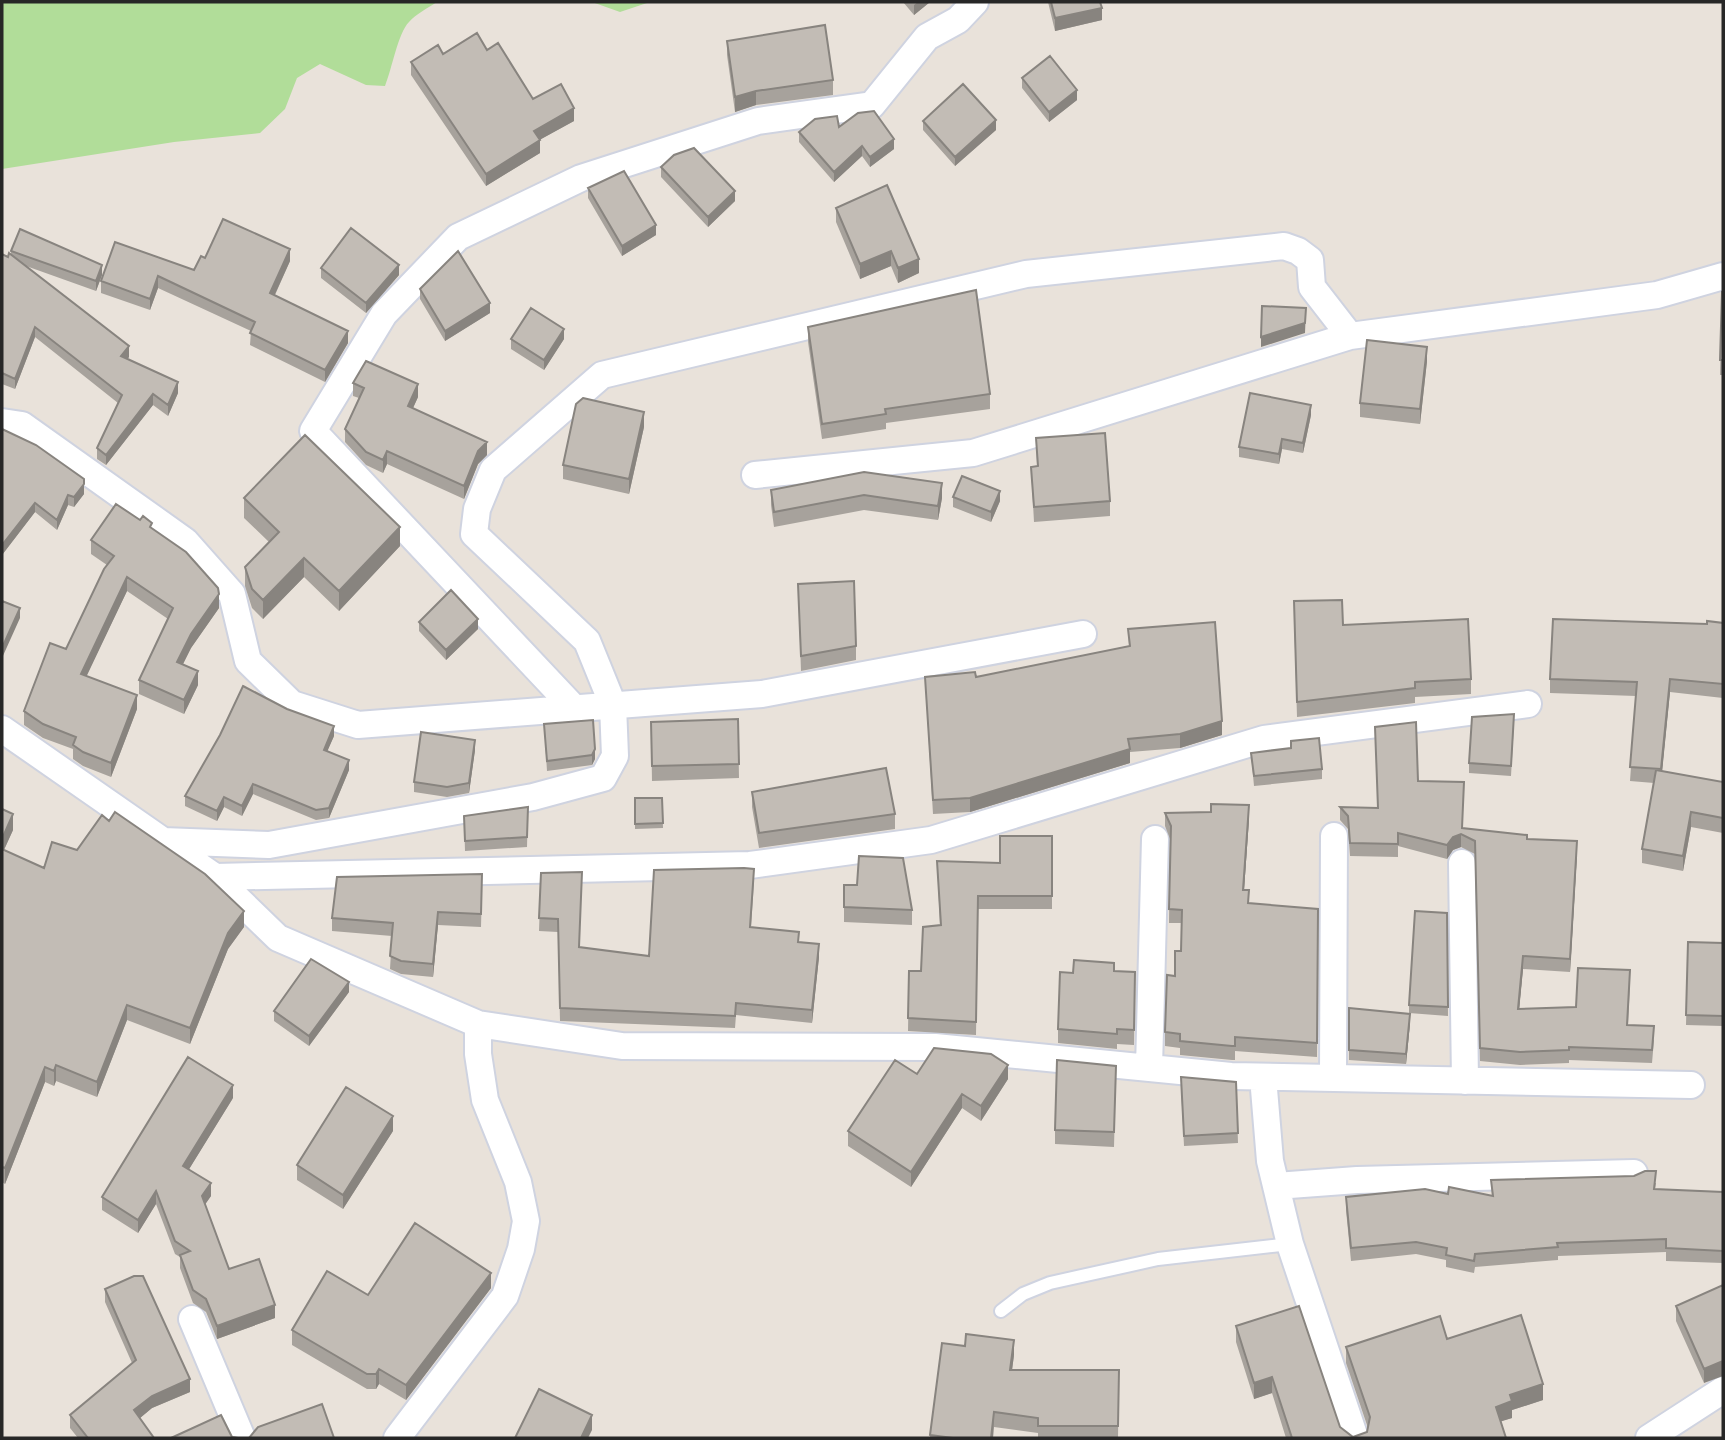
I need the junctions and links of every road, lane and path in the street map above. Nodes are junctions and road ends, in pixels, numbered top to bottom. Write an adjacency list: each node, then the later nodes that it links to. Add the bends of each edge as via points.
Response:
1 (975, 2): 9 (street, via 958,20 928,37 872,105 758,121 581,178 458,237 384,314 313,431)
2 (1723, 276): 3 (street, via 1657,295)
3 (1350, 337): 5 (street, via 973,453); 8 (street, via 1312,287 1310,260 1284,246 1026,274 602,375 493,470 477,509 474,534 587,641)
4 (2, 422): 9 (street, via 22,425 185,541 232,594 248,661 292,704 358,725)
5 (755, 475)
6 (1083, 634): 8 (street, via 762,694)
7 (1528, 704): 15 (street, via 1264,739 931,840 750,865)
8 (613, 705): 9 (street); 13 (street, via 615,756 603,778 533,797 269,845)
9 (573, 708)
10 (2, 729): 13 (street)
11 (1334, 836): 19 (street)
12 (1155, 839): 17 (street)
13 (163, 841): 15 (street)
14 (1462, 863): 20 (street)
15 (215, 877): 16 (street, via 278,938)
16 (478, 1024): 17 (street, via 622,1046 935,1047); 29 (street, via 485,1100 518,1182 526,1221 522,1249 505,1296)
17 (1149, 1068): 18 (street)
18 (1263, 1077): 19 (street); 23 (street)
19 (1333, 1078): 20 (street)
20 (1465, 1081): 21 (street)
21 (1691, 1085)
22 (1634, 1174): 23 (street)
23 (1276, 1186): 24 (street)
24 (1290, 1244): 25 (lane, via 1158,1259 1051,1283 1023,1294); 30 (street)
25 (1002, 1311)
26 (192, 1319): 28 (street)
27 (1723, 1390): 31 (street)
28 (242, 1438)
29 (397, 1438)
30 (1355, 1438)
31 (1649, 1438)

